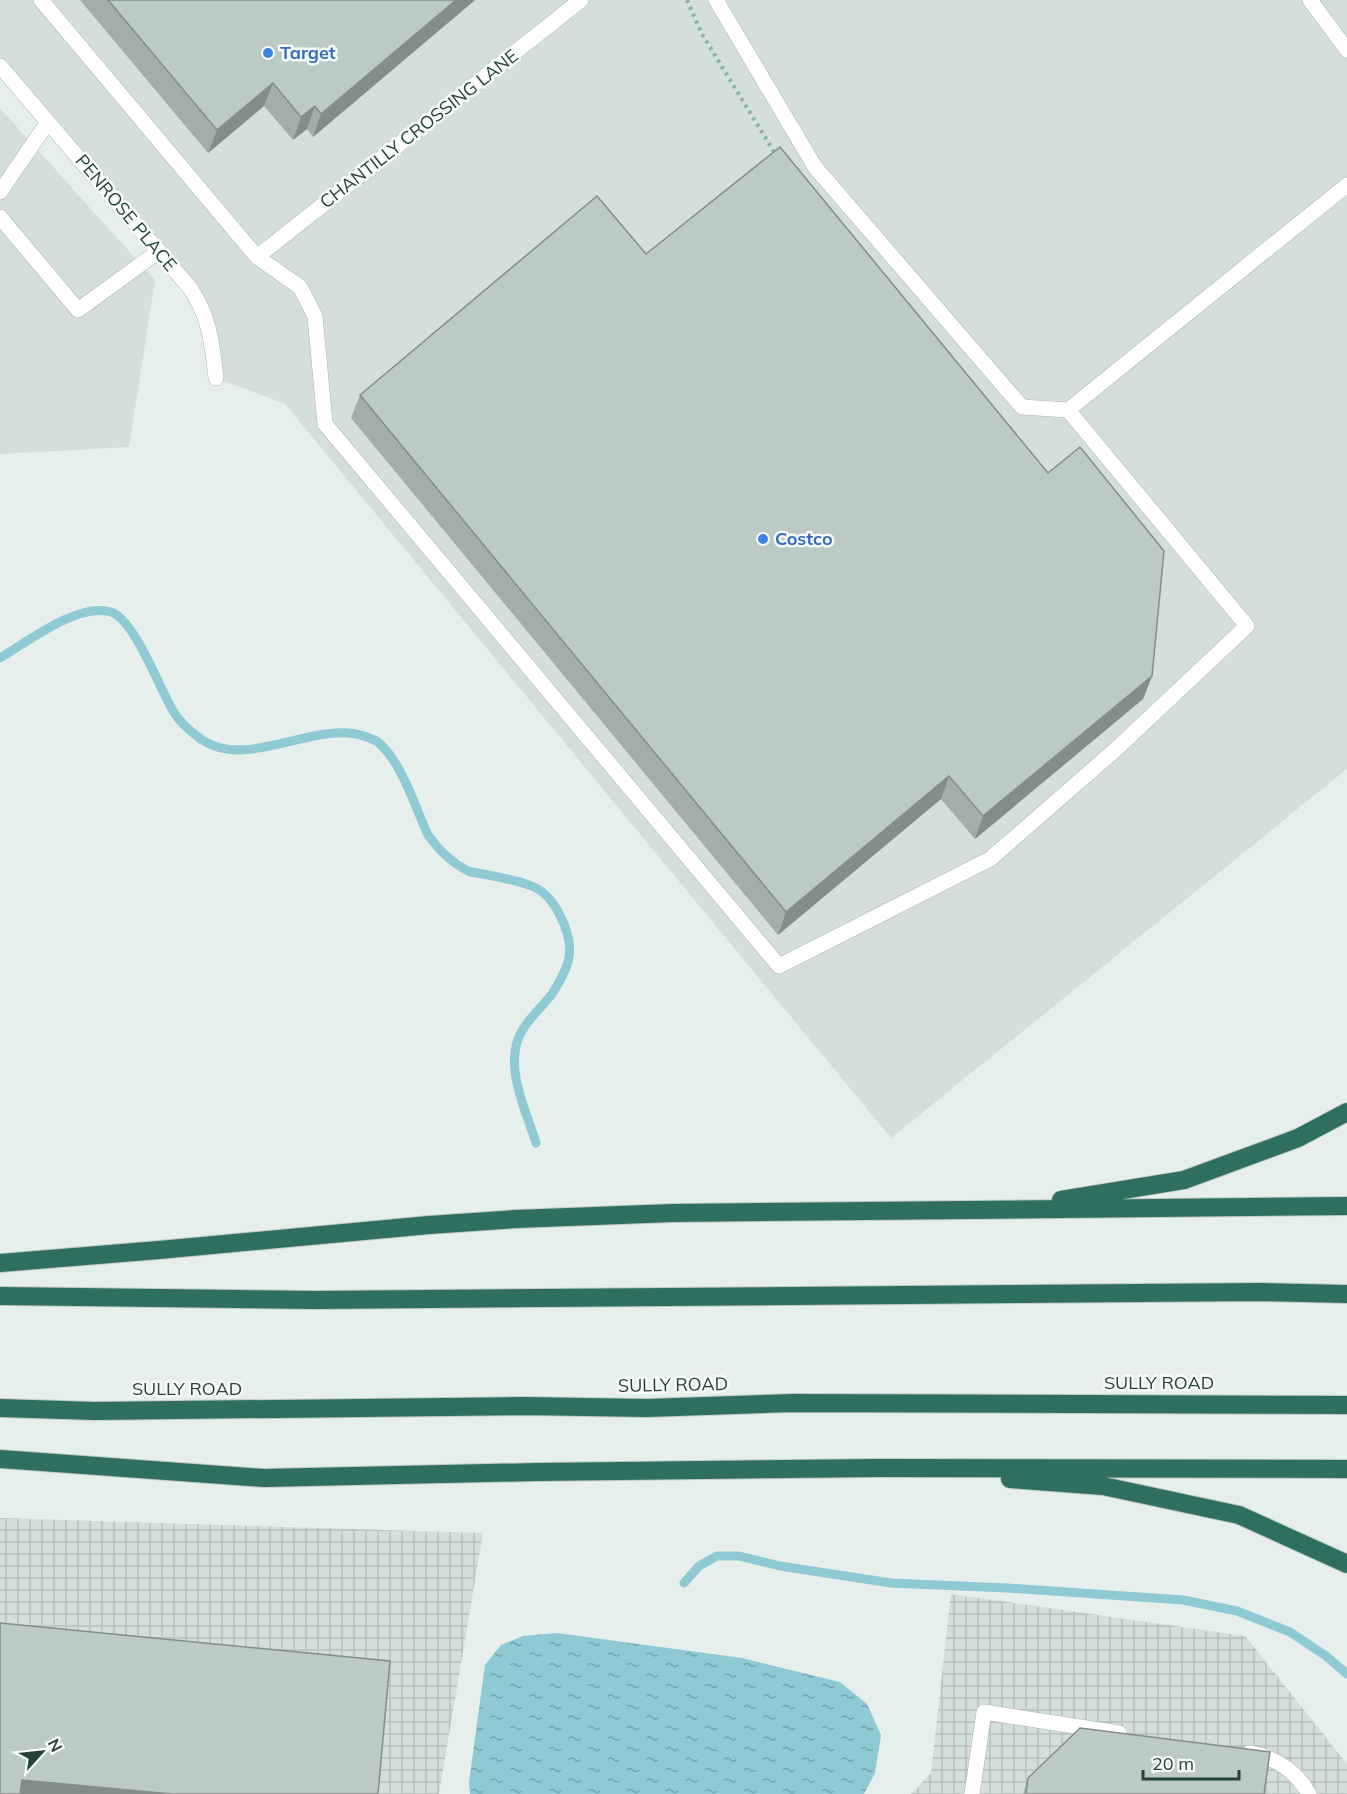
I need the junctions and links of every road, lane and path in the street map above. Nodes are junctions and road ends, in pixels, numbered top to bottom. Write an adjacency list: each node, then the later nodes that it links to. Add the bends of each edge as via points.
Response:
1 (41, 0): 14 (lane)
2 (581, 0): 14 (lane, CHANTILLY CROSSING LANE)
3 (687, 0): 9 (path, via 702,34)
4 (716, 0): 16 (lane, via 815,167 1022,407)
5 (1310, 0): 6 (lane)
6 (1347, 50)
7 (0, 66): 8 (lane, PENROSE PLACE)
8 (48, 122): 11 (lane); 13 (lane, PENROSE PLACE)
9 (778, 159)
10 (1347, 185): 16 (lane)
11 (0, 192)
12 (0, 217): 13 (lane, via 78,310)
13 (159, 251): 15 (lane, PENROSE PLACE, via 201,304)
14 (257, 257): 16 (lane, via 300,287 315,316 326,424 779,966 990,859 1114,751 1247,626)
15 (216, 378)
16 (1068, 410)
17 (1347, 1112): 19 (highway, via 1298,1138 1184,1180)
18 (1347, 1206): 19 (highway)
19 (1004, 1210): 20 (highway, via 673,1213 516,1220)
20 (0, 1263)
21 (1347, 1294): 22 (highway, via 328,1300)
22 (0, 1296)
23 (1347, 1405): 24 (highway, SULLY ROAD, via 793,1403 646,1408 106,1411)
24 (0, 1408)
25 (0, 1459): 26 (highway, via 264,1478)
26 (877, 1468): 27 (highway); 28 (highway, via 1103,1486 1239,1515)
27 (1347, 1468)
28 (1347, 1564)
29 (1133, 1735): 31 (lane, via 984,1712)
30 (1236, 1751): 32 (lane, via 1280,1763 1298,1777)
31 (972, 1794)
32 (1309, 1794)

